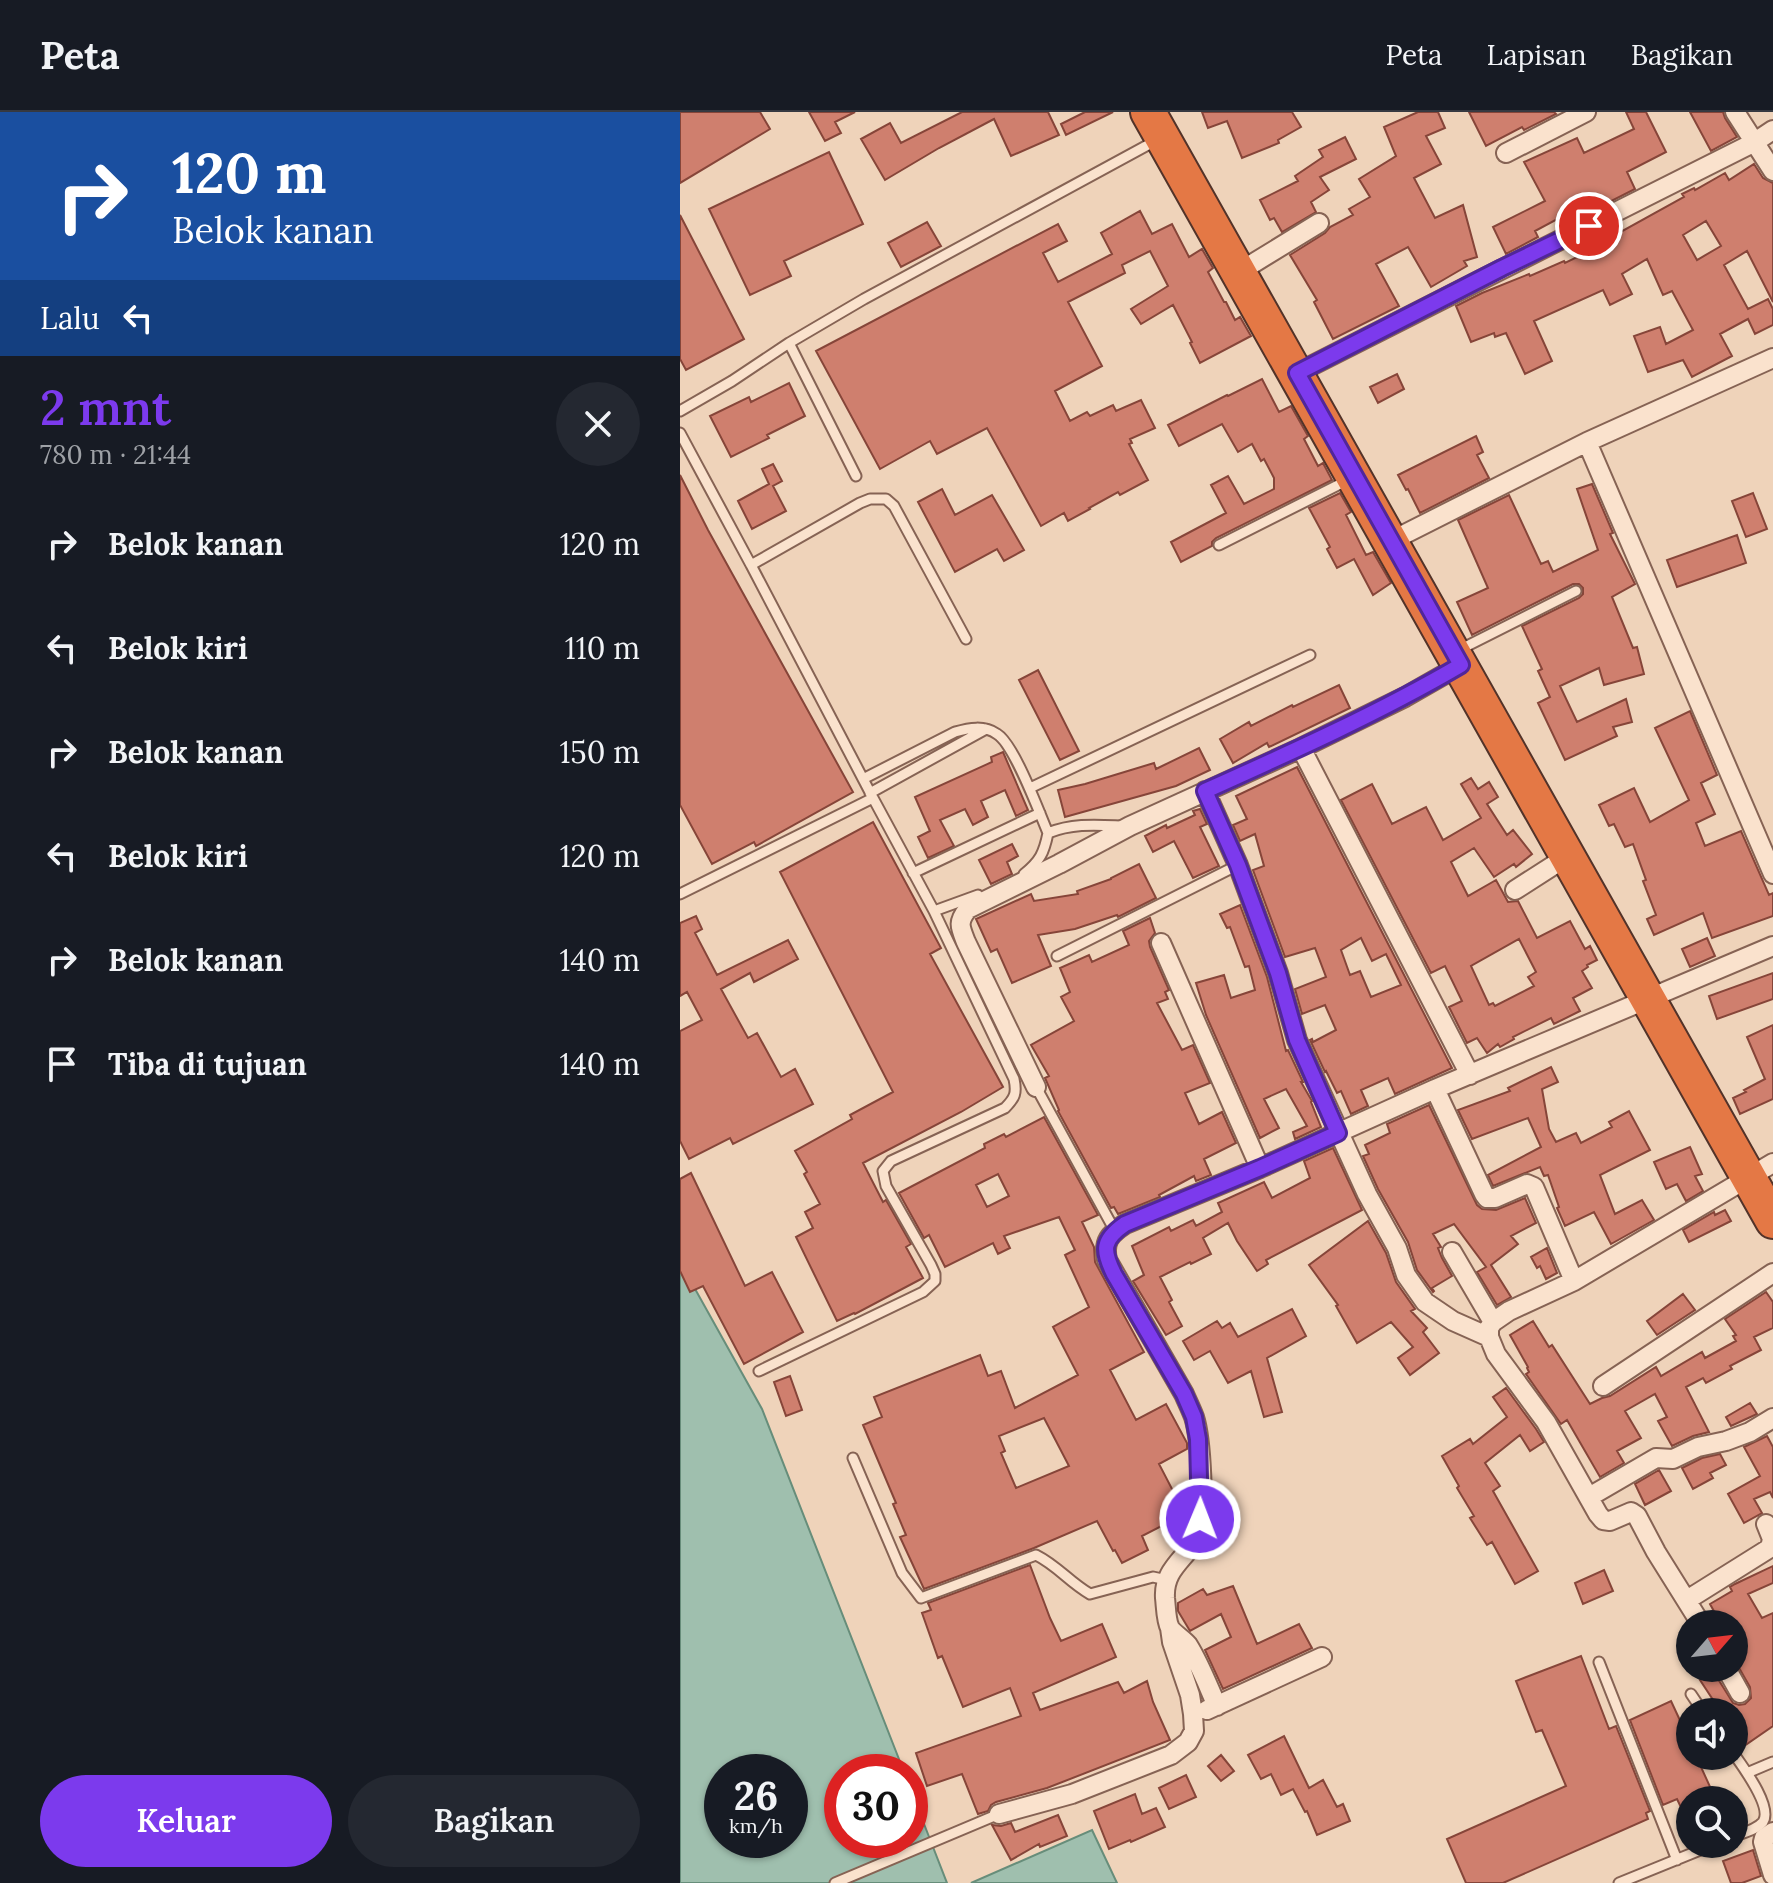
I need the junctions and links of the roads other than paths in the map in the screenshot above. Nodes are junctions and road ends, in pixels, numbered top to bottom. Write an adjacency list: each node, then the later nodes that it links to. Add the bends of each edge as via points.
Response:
1 (1586, 112): 6 (street)
2 (1735, 112): 5 (street)
3 (1156, 124): 9 (highway); 10 (lane)
4 (1773, 130): 5 (street)
5 (1755, 142): 7 (street); 12 (street)
6 (1506, 153)
7 (1773, 171)
8 (1319, 223): 9 (street)
9 (1239, 272): 12 (highway)
10 (789, 343): 13 (lane); 16 (lane)
11 (1773, 358): 15 (street)
12 (1297, 373): 17 (highway)
13 (680, 411)
14 (680, 433): 20 (lane)
15 (1587, 442): 18 (street); 37 (street)
16 (856, 476)
17 (1354, 477): 18 (highway); 19 (lane)
18 (1391, 541): 24 (highway)
19 (1219, 545)
20 (751, 565): 22 (lane, via 860,503 886,499); 27 (lane)
21 (1576, 591): 24 (lane)
22 (966, 639)
23 (1310, 655): 28 (lane)
24 (1458, 659): 26 (street, via 1405,697); 34 (highway)
25 (986, 729): 27 (lane, via 955,732); 28 (lane, via 1007,743); 30 (lane)
26 (1301, 748): 29 (street); 45 (street)
27 (863, 779): 30 (lane)
28 (1030, 788): 31 (lane)
29 (1205, 791): 32 (street); 35 (street)
30 (871, 796): 36 (lane); 39 (lane)
31 (1040, 813): 33 (lane); 36 (lane)
32 (1130, 826): 33 (lane, via 1078,825); 46 (street, via 983,900 960,918 966,942)
33 (1048, 833): 40 (lane, via 1044,852 1019,877)
34 (1568, 856): 38 (street); 44 (highway)
35 (1238, 865): 43 (lane); 48 (street, via 1297,1040)
36 (913, 873): 40 (lane)
37 (1773, 874)
38 (1515, 890)
39 (680, 894)
40 (934, 911): 57 (lane, via 1017,1091 1005,1108 891,1161 883,1171 886,1186 935,1274 930,1287)
41 (1161, 943): 49 (street)
42 (1773, 946): 44 (street)
43 (1057, 956)
44 (1648, 998): 45 (street); 50 (highway)
45 (1470, 1075): 47 (street)
46 (1036, 1087): 52 (lane)
47 (1435, 1089): 48 (street); 55 (street, via 1487,1198 1527,1184 1534,1187)
48 (1338, 1133): 49 (street); 56 (street, via 1417,1293 1453,1321)
49 (1260, 1168): 52 (street)
50 (1760, 1170): 51 (highway); 55 (street)
51 (1773, 1221)
52 (1115, 1231): 63 (street, via 1105,1249 1107,1260 1184,1394 1198,1439 1198,1535)
53 (1452, 1252): 56 (street)
54 (1773, 1273): 58 (street)
55 (1574, 1281): 56 (street, via 1509,1311)
56 (1491, 1329): 61 (street, via 1496,1354 1558,1440)
57 (759, 1371)
58 (1603, 1386)
59 (1773, 1418): 61 (street, via 1726,1441 1673,1459 1656,1458)
60 (853, 1458): 63 (lane, via 902,1573 921,1598 1036,1555 1090,1594 1153,1577)
61 (1589, 1497): 64 (street, via 1603,1520 1631,1512 1637,1516)
62 (1766, 1524): 64 (street, via 1770,1548)
63 (1167, 1580): 66 (street)
64 (1687, 1600): 65 (street)
65 (1693, 1610)
66 (1170, 1628): 73 (street, via 1187,1645); 74 (street)
67 (1322, 1657): 73 (street)
68 (1599, 1662): 82 (lane)
69 (1734, 1682): 70 (street)
70 (1740, 1693)
71 (1691, 1694): 72 (lane)
72 (1694, 1698)
73 (1217, 1706): 74 (street)
74 (1193, 1714): 78 (street, via 1194,1731 1171,1755 1072,1794)
75 (1773, 1762): 77 (lane)
76 (1745, 1770): 77 (lane)
77 (1747, 1773): 79 (lane, via 1765,1804 1766,1818)
78 (999, 1814): 84 (lane)
79 (1748, 1831)
80 (1773, 1832): 83 (street, via 1763,1842)
81 (1682, 1858): 82 (lane)
82 (1677, 1860): 85 (lane)
83 (1773, 1875)
84 (835, 1883)
85 (1619, 1883)

